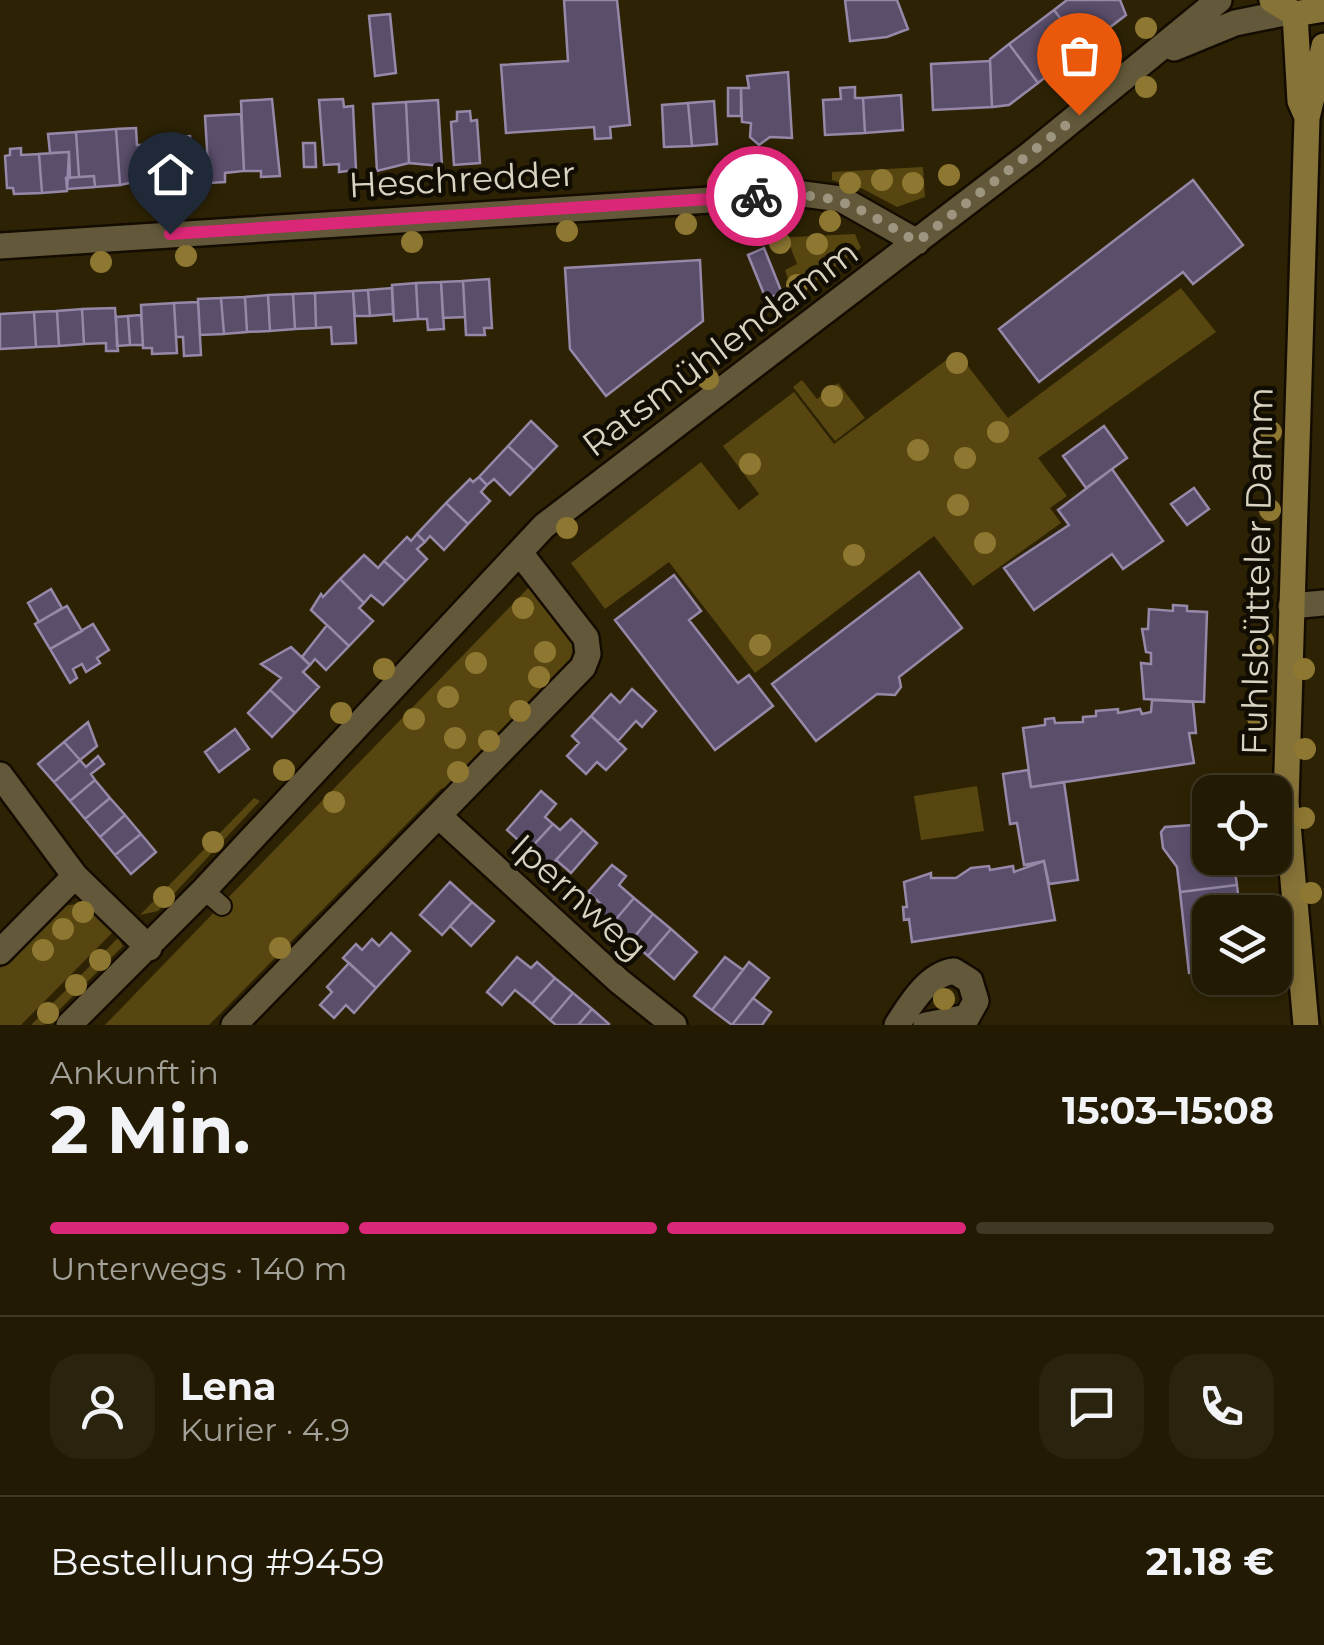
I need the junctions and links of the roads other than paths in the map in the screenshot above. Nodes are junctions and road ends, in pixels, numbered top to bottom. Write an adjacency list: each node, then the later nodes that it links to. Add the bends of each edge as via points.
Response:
1 (1219, 0): 5 (street, Ratsmühlendamm)
2 (1285, 9): 3 (street, Ratsmühlendamm); 5 (street, Ratsmühlendamm); 6 (street, Fuhlsbütteler Damm)
3 (1324, 9)
4 (1324, 46): 6 (street, Fuhlsbütteler Damm)
5 (1156, 56): 7 (street, Ratsmühlendamm)
6 (1307, 118): 11 (street, Fuhlsbütteler Damm)
7 (917, 242): 8 (street, Heschredder, via 840,199 803,194); 9 (street, Ratsmühlendamm, via 571,504)
8 (0, 246)
9 (520, 553): 13 (street, via 586,638 588,654 583,667); 15 (street, Ratsmühlendamm, via 213,898)
10 (1324, 603): 11 (street)
11 (1291, 606): 22 (street, Fuhlsbütteler Damm, via 1286,802)
12 (0, 775): 14 (street)
13 (440, 817): 18 (street); 19 (street, Ipernweg)
14 (75, 876): 15 (street); 16 (street)
15 (149, 948): 17 (street, Ratsmühlendamm)
16 (0, 952)
17 (69, 1025)
18 (234, 1025)
19 (674, 1025)
20 (897, 1025): 21 (street, via 942,973 954,971 970,981 976,1001 966,1017)
21 (926, 1025)
22 (1306, 1025)

